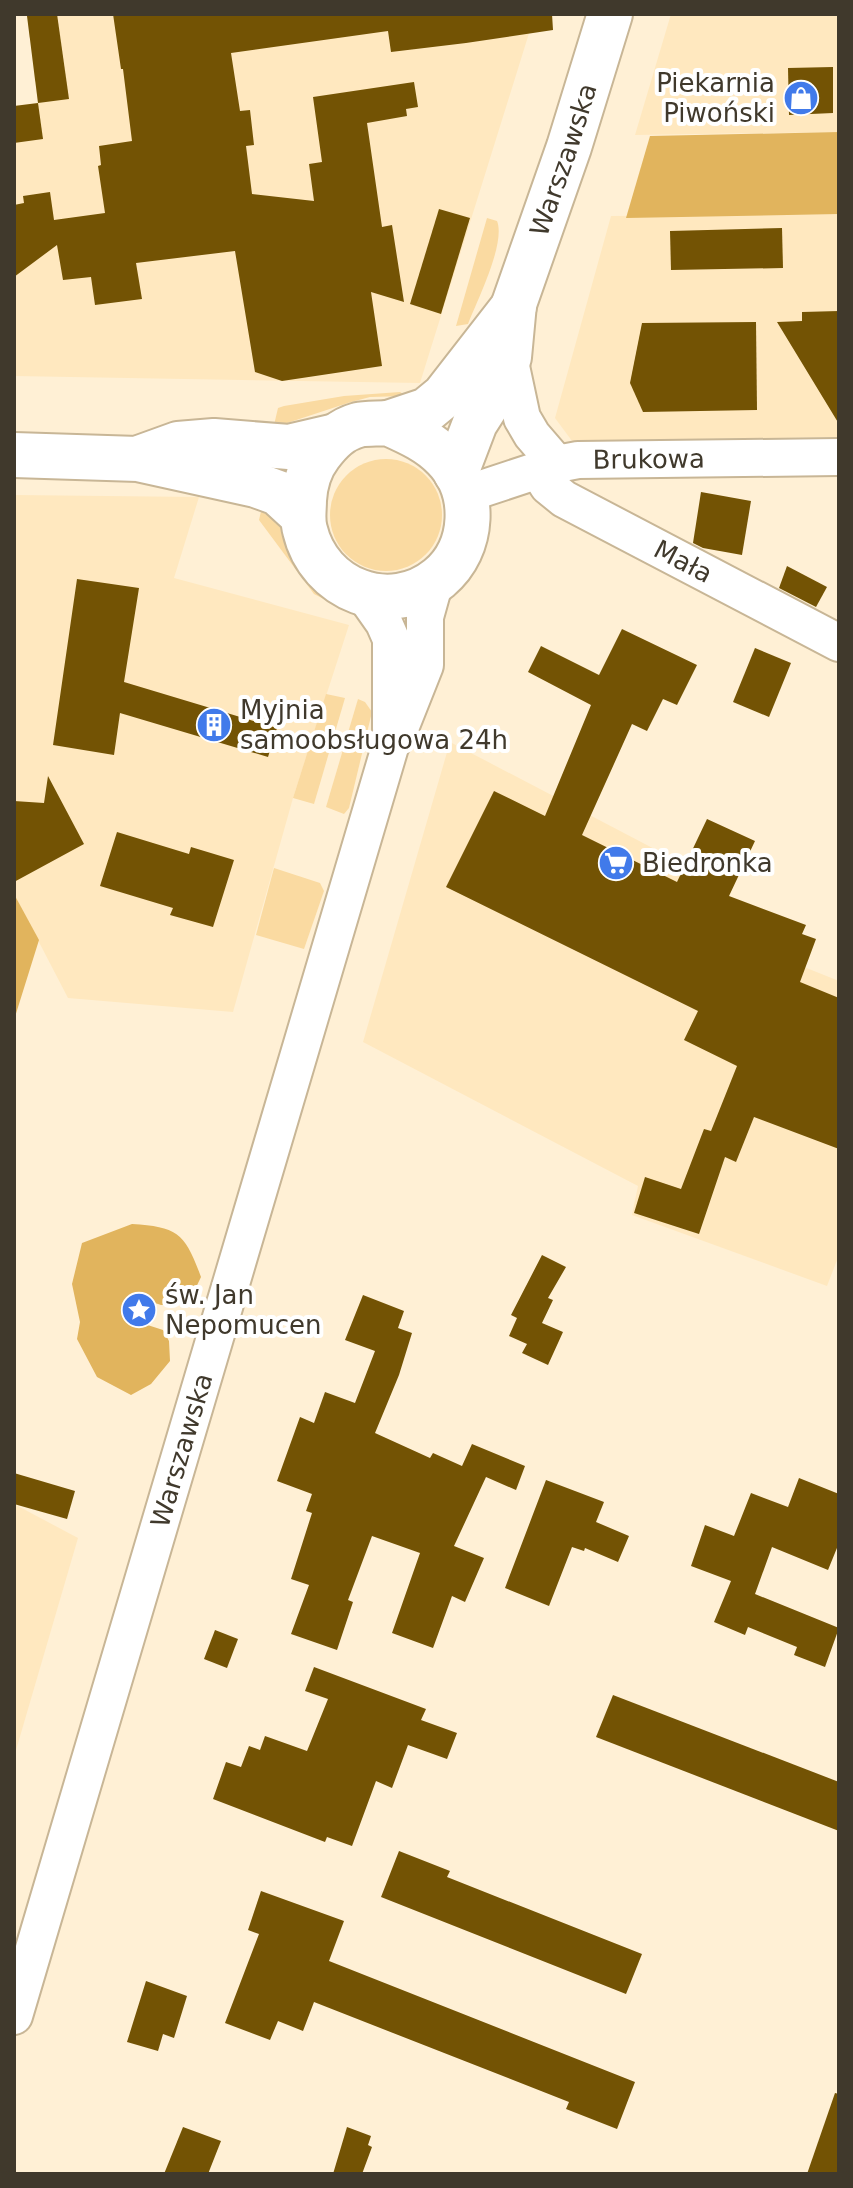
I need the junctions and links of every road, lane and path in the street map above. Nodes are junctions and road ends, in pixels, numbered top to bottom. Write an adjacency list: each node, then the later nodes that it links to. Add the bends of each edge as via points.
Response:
1 (610, 14): 2 (street, Warszawska)
2 (514, 306): 3 (street, Warszawska); 4 (street, Warszawska, via 444,396 427,410)
3 (509, 357): 9 (street, Warszawska, via 522,418); 10 (street, Warszawska, via 475,423)
4 (388, 423): 5 (street, via 357,426); 10 (street, via 445,457)
5 (332, 437): 8 (street, via 289,447 178,444); 11 (street, via 312,464)
6 (14, 455): 8 (street)
7 (839, 457): 9 (street, Brukowa, via 578,460)
8 (138, 459): 11 (street, via 256,485 278,493)
9 (548, 467): 10 (street, Brukowa); 14 (street, Mała, via 548,486 564,499)
10 (461, 484): 12 (street, via 467,528 452,563)
11 (303, 516): 13 (street, via 322,568)
12 (435, 581): 13 (street, via 411,594); 15 (street, Warszawska, via 425,617 425,665)
13 (365, 596): 15 (street, Warszawska, via 391,639)
14 (839, 643)
15 (390, 747): 16 (street, Warszawska)
16 (14, 2016)

